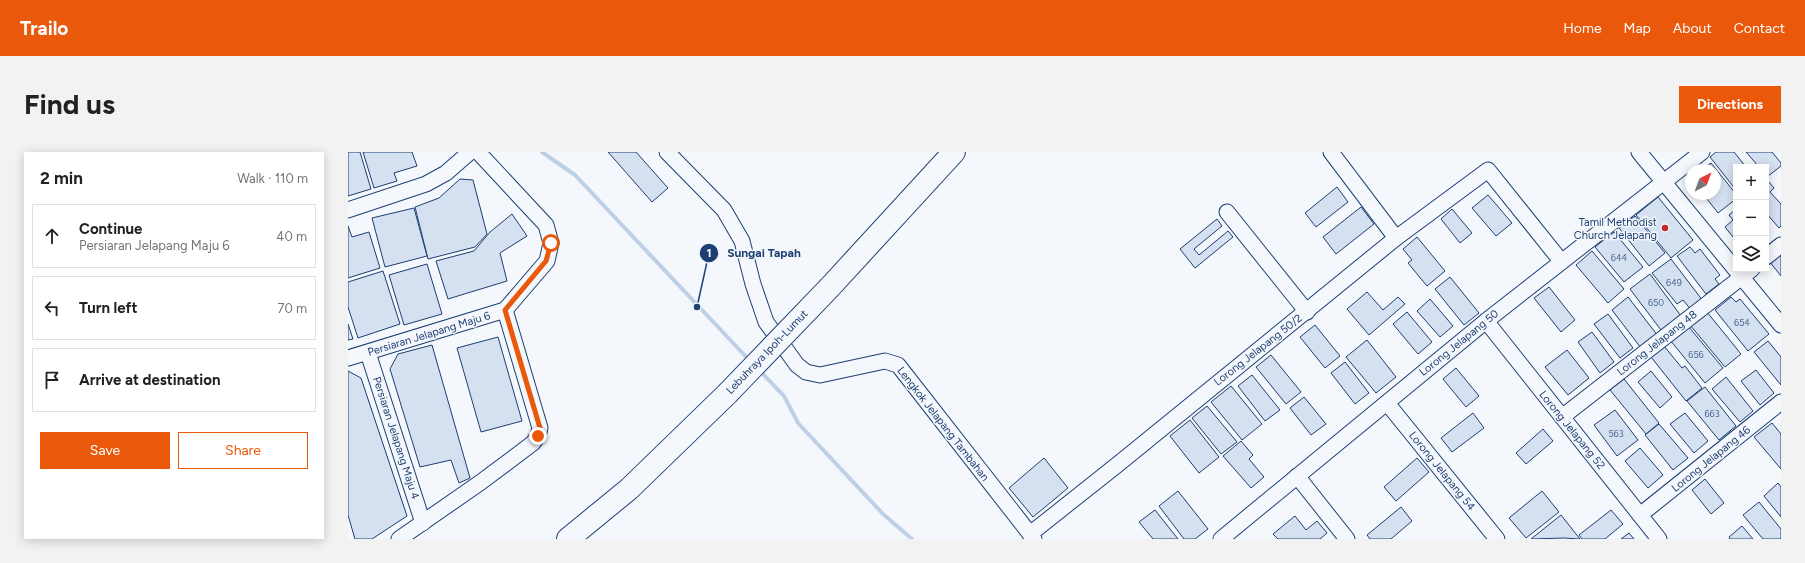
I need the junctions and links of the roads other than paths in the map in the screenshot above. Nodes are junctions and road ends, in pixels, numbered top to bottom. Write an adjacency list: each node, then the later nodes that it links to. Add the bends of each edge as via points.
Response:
1 (470, 152): 9 (street, via 446,173 426,184)
2 (478, 152): 16 (street, Persiaran Jelapang Maju 6, via 546,225 551,243 546,261)
3 (667, 152): 28 (street, Lengkok Jelapang Tambahan, via 724,210 742,241 766,322 797,365 806,372 820,375 885,361 898,365)
4 (954, 152): 30 (highway, Lebuhraya Ipoh-Lumut, bridge, via 727,394 629,489)
5 (1332, 152): 11 (street)
6 (1639, 152): 8 (street)
7 (1702, 152): 8 (street, Lorong Jelapang 50)
8 (1664, 182): 14 (street, Lorong Jelapang 50); 15 (street)
9 (348, 210)
10 (1227, 212): 17 (street)
11 (1396, 238): 14 (street, Lorong Jelapang 50/2, via 1488,170); 17 (street, Lorong Jelapang 50/2)
12 (1781, 245): 13 (street)
13 (1769, 255)
14 (1561, 261): 18 (street, Lorong Jelapang 50)
15 (1747, 273): 19 (street); 24 (street, Lorong Jelapang 48)
16 (505, 310): 20 (street, Persiaran Jelapang Maju 6); 27 (street, via 540,428 538,436 482,482)
17 (1306, 312): 28 (street, Lorong Jelapang 50/2)
18 (1486, 321): 23 (street, Lorong Jelapang 50); 24 (street, Lorong Jelapang 52)
19 (1781, 325)
20 (368, 353): 21 (street, Persiaran Jelapang Maju 6); 27 (street, Persiaran Jelapang Maju 4)
21 (348, 358)
22 (1781, 402): 26 (street, Lorong Jelapang 46)
23 (1388, 403): 25 (street, Lorong Jelapang 50); 33 (street, Lorong Jelapang 54)
24 (1562, 417): 26 (street, Lorong Jelapang 52)
25 (1297, 476): 31 (street, Lorong Jelapang 50); 32 (street)
26 (1640, 516): 34 (street, Lorong Jelapang 52)
27 (423, 523): 29 (street)
28 (1032, 537)
29 (399, 539)
30 (568, 539)
31 (1220, 539)
32 (1347, 539)
33 (1498, 539)
34 (1659, 539)

